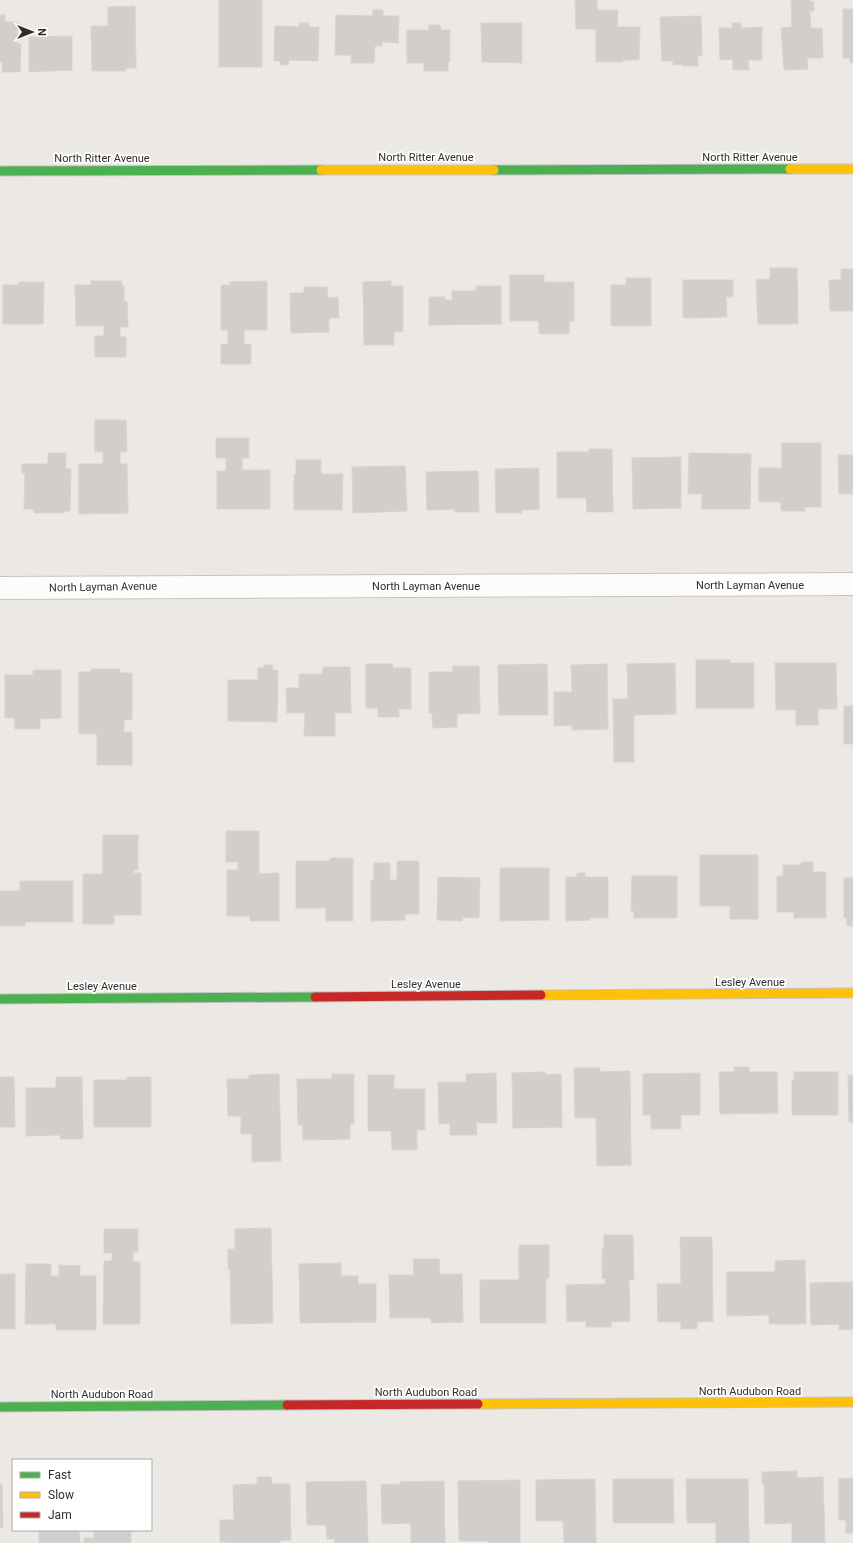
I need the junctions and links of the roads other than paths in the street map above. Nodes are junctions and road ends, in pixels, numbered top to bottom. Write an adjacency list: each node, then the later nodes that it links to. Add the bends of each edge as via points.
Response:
1 (853, 169): 2 (street, North Ritter Avenue)
2 (0, 171)
3 (853, 584): 4 (street, North Layman Avenue)
4 (0, 588)
5 (853, 993): 6 (street, Lesley Avenue)
6 (0, 999)
7 (853, 1402): 8 (street, North Audubon Road)
8 (0, 1406)

